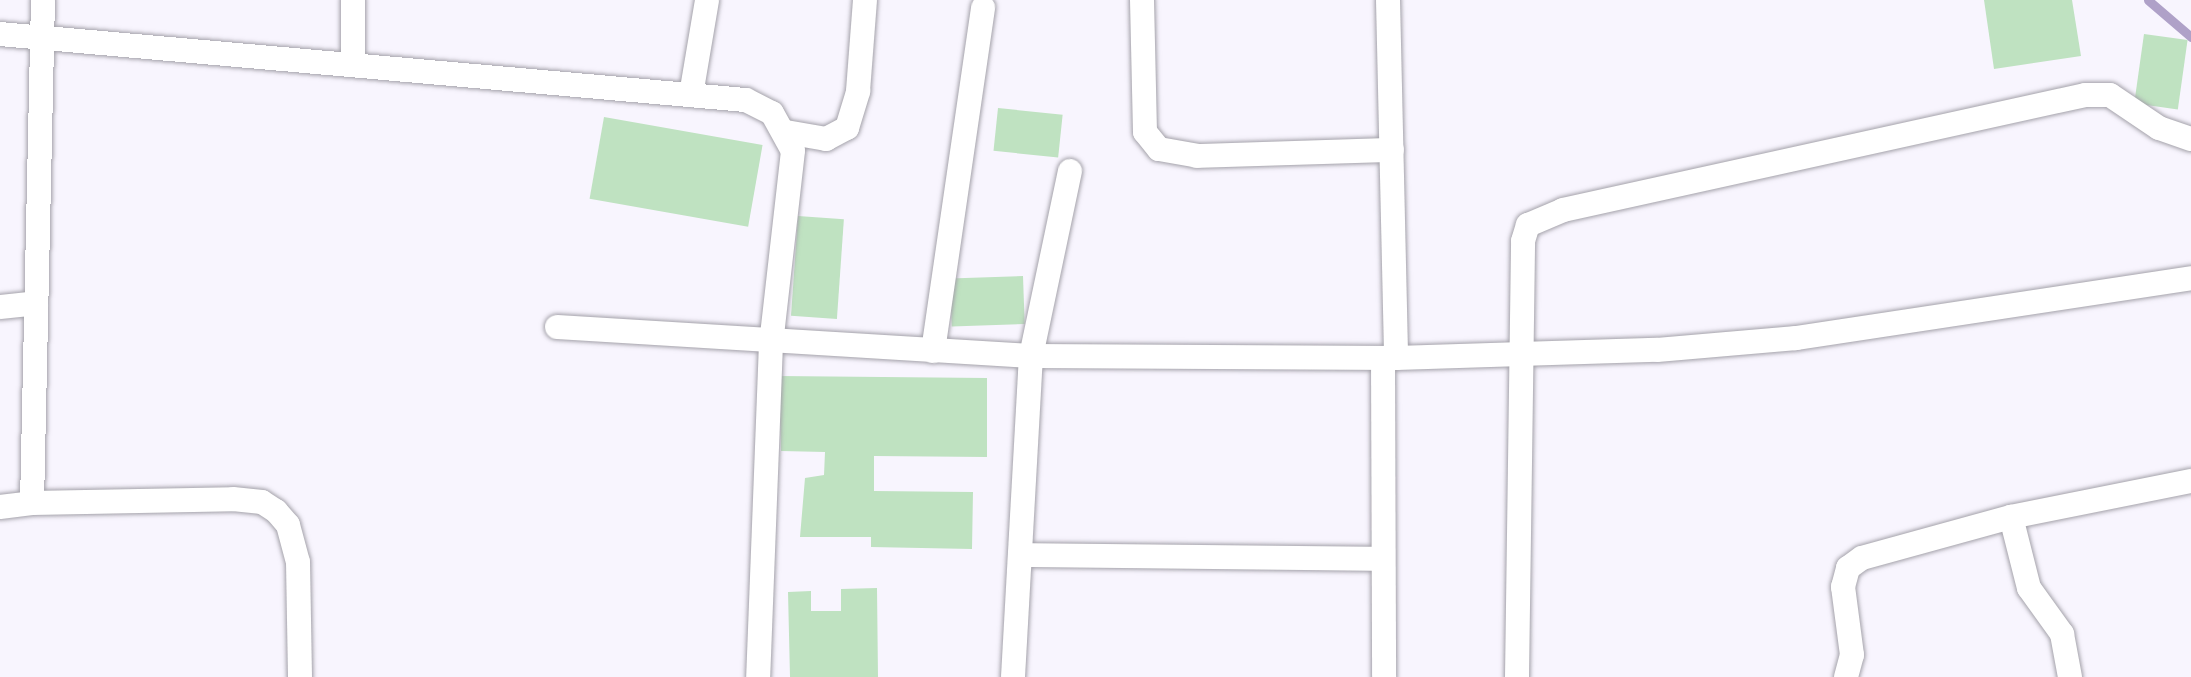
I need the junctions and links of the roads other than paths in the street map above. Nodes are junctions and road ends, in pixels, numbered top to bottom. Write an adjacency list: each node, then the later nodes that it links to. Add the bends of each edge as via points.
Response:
1 (43, 0): 9 (street)
2 (353, 0): 10 (street)
3 (707, 0): 11 (street)
4 (865, 0): 12 (street, via 858,91 847,128 826,139)
5 (1142, 0): 14 (street, via 1145,132 1159,149 1197,156)
6 (1388, 0): 14 (street)
7 (983, 8): 21 (street)
8 (0, 34): 9 (street)
9 (42, 35): 10 (street); 17 (street)
10 (353, 64): 11 (street)
11 (691, 95): 12 (street, via 746,100 772,113)
12 (786, 132): 20 (street, via 793,151)
13 (2191, 139): 22 (street, via 2159,128 2110,95 2085,95 1542,215 1528,225 1523,241)
14 (1392, 150): 24 (street)
15 (1070, 171): 23 (street)
16 (2191, 278): 22 (street, via 1796,338)
17 (36, 303): 18 (street); 26 (street)
18 (0, 307)
19 (557, 327): 20 (street)
20 (771, 343): 21 (street); 32 (street)
21 (933, 351): 23 (street)
22 (1524, 354): 24 (street); 35 (street)
23 (1031, 356): 24 (street); 29 (street)
24 (1389, 358): 30 (street)
25 (2191, 481): 28 (street)
26 (32, 503): 27 (street); 31 (street, via 233,499 262,502 276,511 288,525 298,562)
27 (0, 507)
28 (2011, 517): 36 (street, via 1878,552 1848,568 1843,587 1852,655); 37 (street, via 2029,588 2062,634)
29 (1020, 555): 30 (street); 33 (street)
30 (1383, 559): 34 (street)
31 (300, 677)
32 (758, 677)
33 (1013, 677)
34 (1384, 677)
35 (1517, 677)
36 (1846, 677)
37 (2070, 677)

